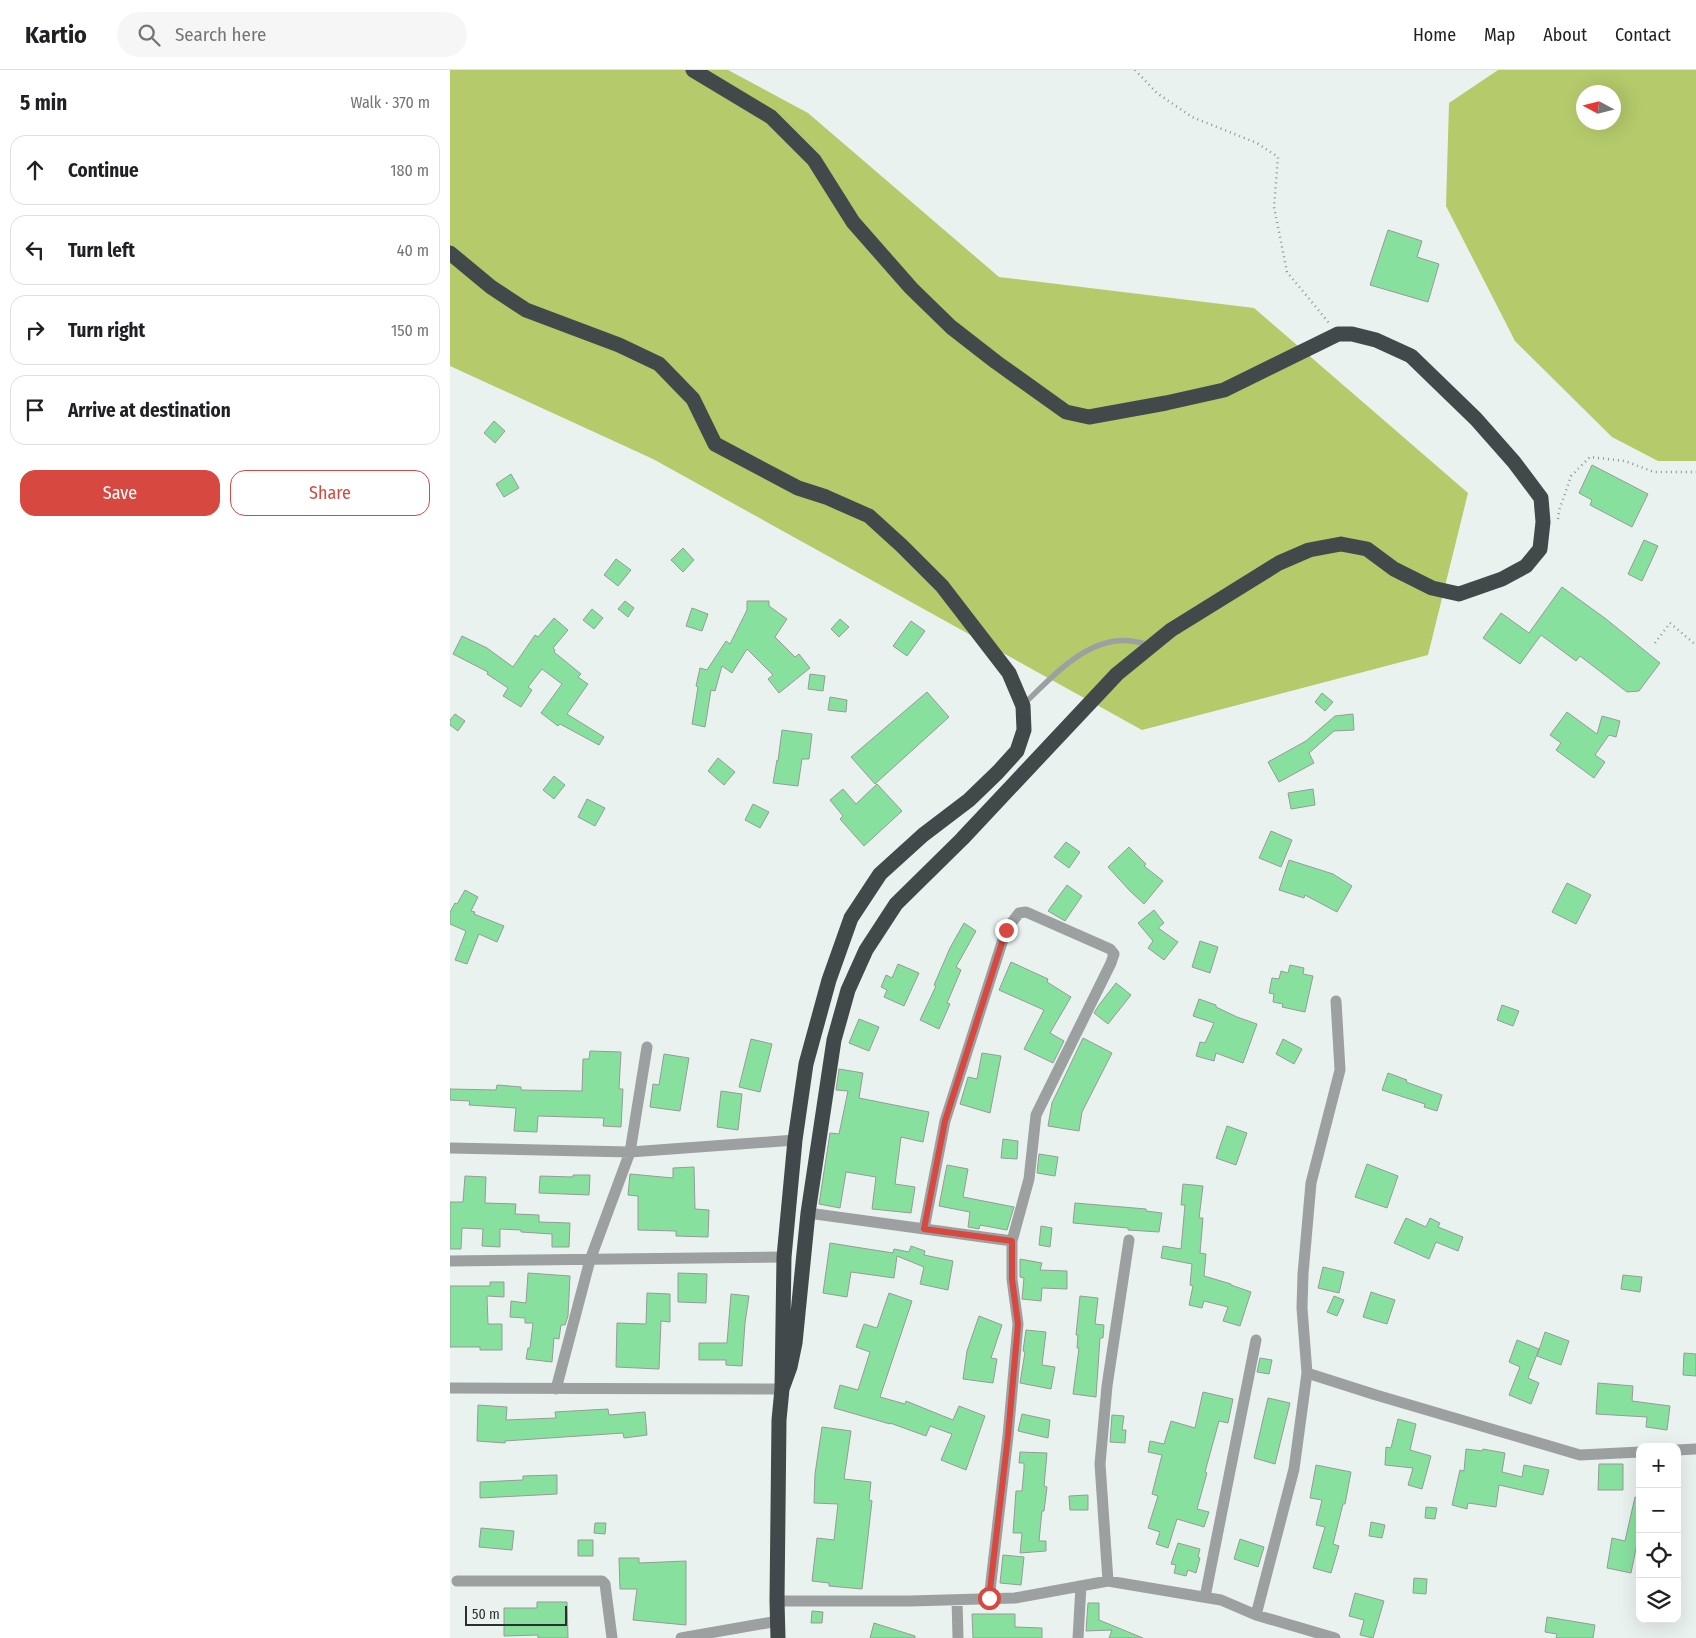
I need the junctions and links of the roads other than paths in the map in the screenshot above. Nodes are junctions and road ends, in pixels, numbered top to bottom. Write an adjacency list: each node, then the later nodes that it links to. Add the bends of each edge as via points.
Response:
1 (693, 70): 3 (highway, via 771,117 814,160 853,222 911,288 951,326 1066,412 1089,417 1224,390 1338,334 1352,334 1376,340 1411,356 1476,419 1541,498 1544,522 1540,548 1526,566 1495,582 1459,594 1432,588 1394,569 1367,549 1341,544 1309,550 1279,563)
2 (450, 253): 4 (highway, via 491,287 526,310 620,345 659,364 693,399 715,444 798,488 869,516 942,586 1009,673)
3 (1152, 645): 4 (lane, via 1117,640 1091,648 1060,670); 10 (highway, via 1116,674 896,904 866,950 848,990 834,1040)
4 (1023, 706): 7 (highway, via 1024,730 1017,751 969,800 880,874 851,918 829,980 806,1064)
5 (1336, 1001): 18 (street, via 1340,1070 1311,1183 1303,1274)
6 (646, 1047): 9 (street)
7 (795, 1140): 9 (street); 14 (highway)
8 (450, 1148): 9 (street)
9 (630, 1152): 15 (street)
10 (808, 1213): 11 (street); 21 (highway, via 795,1343)
11 (924, 1229): 13 (street); 13 (street, via 945,1121 956,1085 1006,930 1019,913 1026,912 1110,949 1114,954 1036,1115 1029,1179)
12 (1129, 1240): 26 (street, via 1107,1386 1100,1464)
13 (1012, 1241): 29 (street, via 1012,1279 1018,1324)
14 (784, 1256): 15 (street); 21 (highway)
15 (590, 1260): 16 (street); 20 (street)
16 (450, 1261)
17 (1256, 1340): 28 (street)
18 (1307, 1373): 24 (street, via 1580,1456); 32 (street, via 1294,1469)
19 (450, 1388): 20 (street)
20 (556, 1389): 21 (street)
21 (782, 1390): 31 (highway)
22 (1696, 1449): 23 (street)
23 (1681, 1450)
24 (1636, 1452)
25 (458, 1581): 34 (street, via 602,1581)
26 (1108, 1581): 27 (street); 28 (street)
27 (1080, 1586): 29 (street, via 1016,1598); 38 (street)
28 (1204, 1597): 32 (street, via 1221,1600)
29 (989, 1598): 30 (street)
30 (957, 1600): 31 (street); 37 (street)
31 (777, 1601): 33 (highway)
32 (1256, 1615): 39 (street)
33 (778, 1621): 35 (street); 36 (highway)
34 (612, 1638)
35 (681, 1638)
36 (778, 1638)
37 (958, 1638)
38 (1078, 1638)
39 (1335, 1638)

